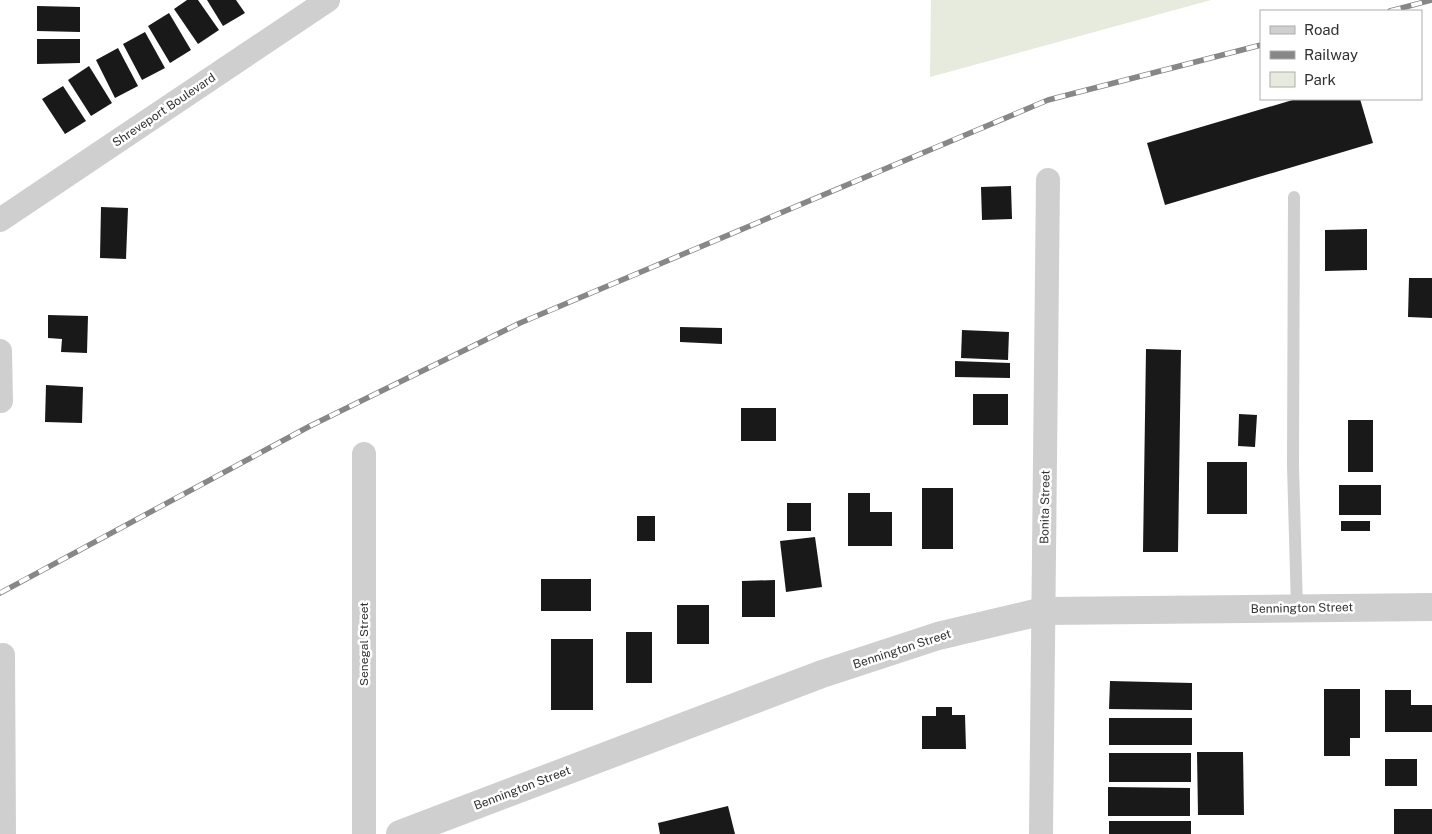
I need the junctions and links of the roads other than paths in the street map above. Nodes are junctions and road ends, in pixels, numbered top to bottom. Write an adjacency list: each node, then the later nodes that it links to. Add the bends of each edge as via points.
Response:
1 (328, 0): 4 (street, Shreveport Boulevard)
2 (1048, 180): 10 (street, Bonita Street)
3 (1294, 197): 9 (lane, via 1293,466)
4 (0, 220)
5 (0, 351): 6 (street)
6 (1, 401)
7 (364, 454): 13 (street, Senegal Street)
8 (1432, 607): 9 (street, Bennington Street)
9 (1297, 608): 10 (street, Bennington Street)
10 (1044, 611): 14 (street, Bennington Street, via 938,636 822,674); 15 (street, Bonita Street)
11 (3, 655): 12 (street)
12 (4, 834)
13 (364, 834)
14 (400, 834)
15 (1041, 834)

